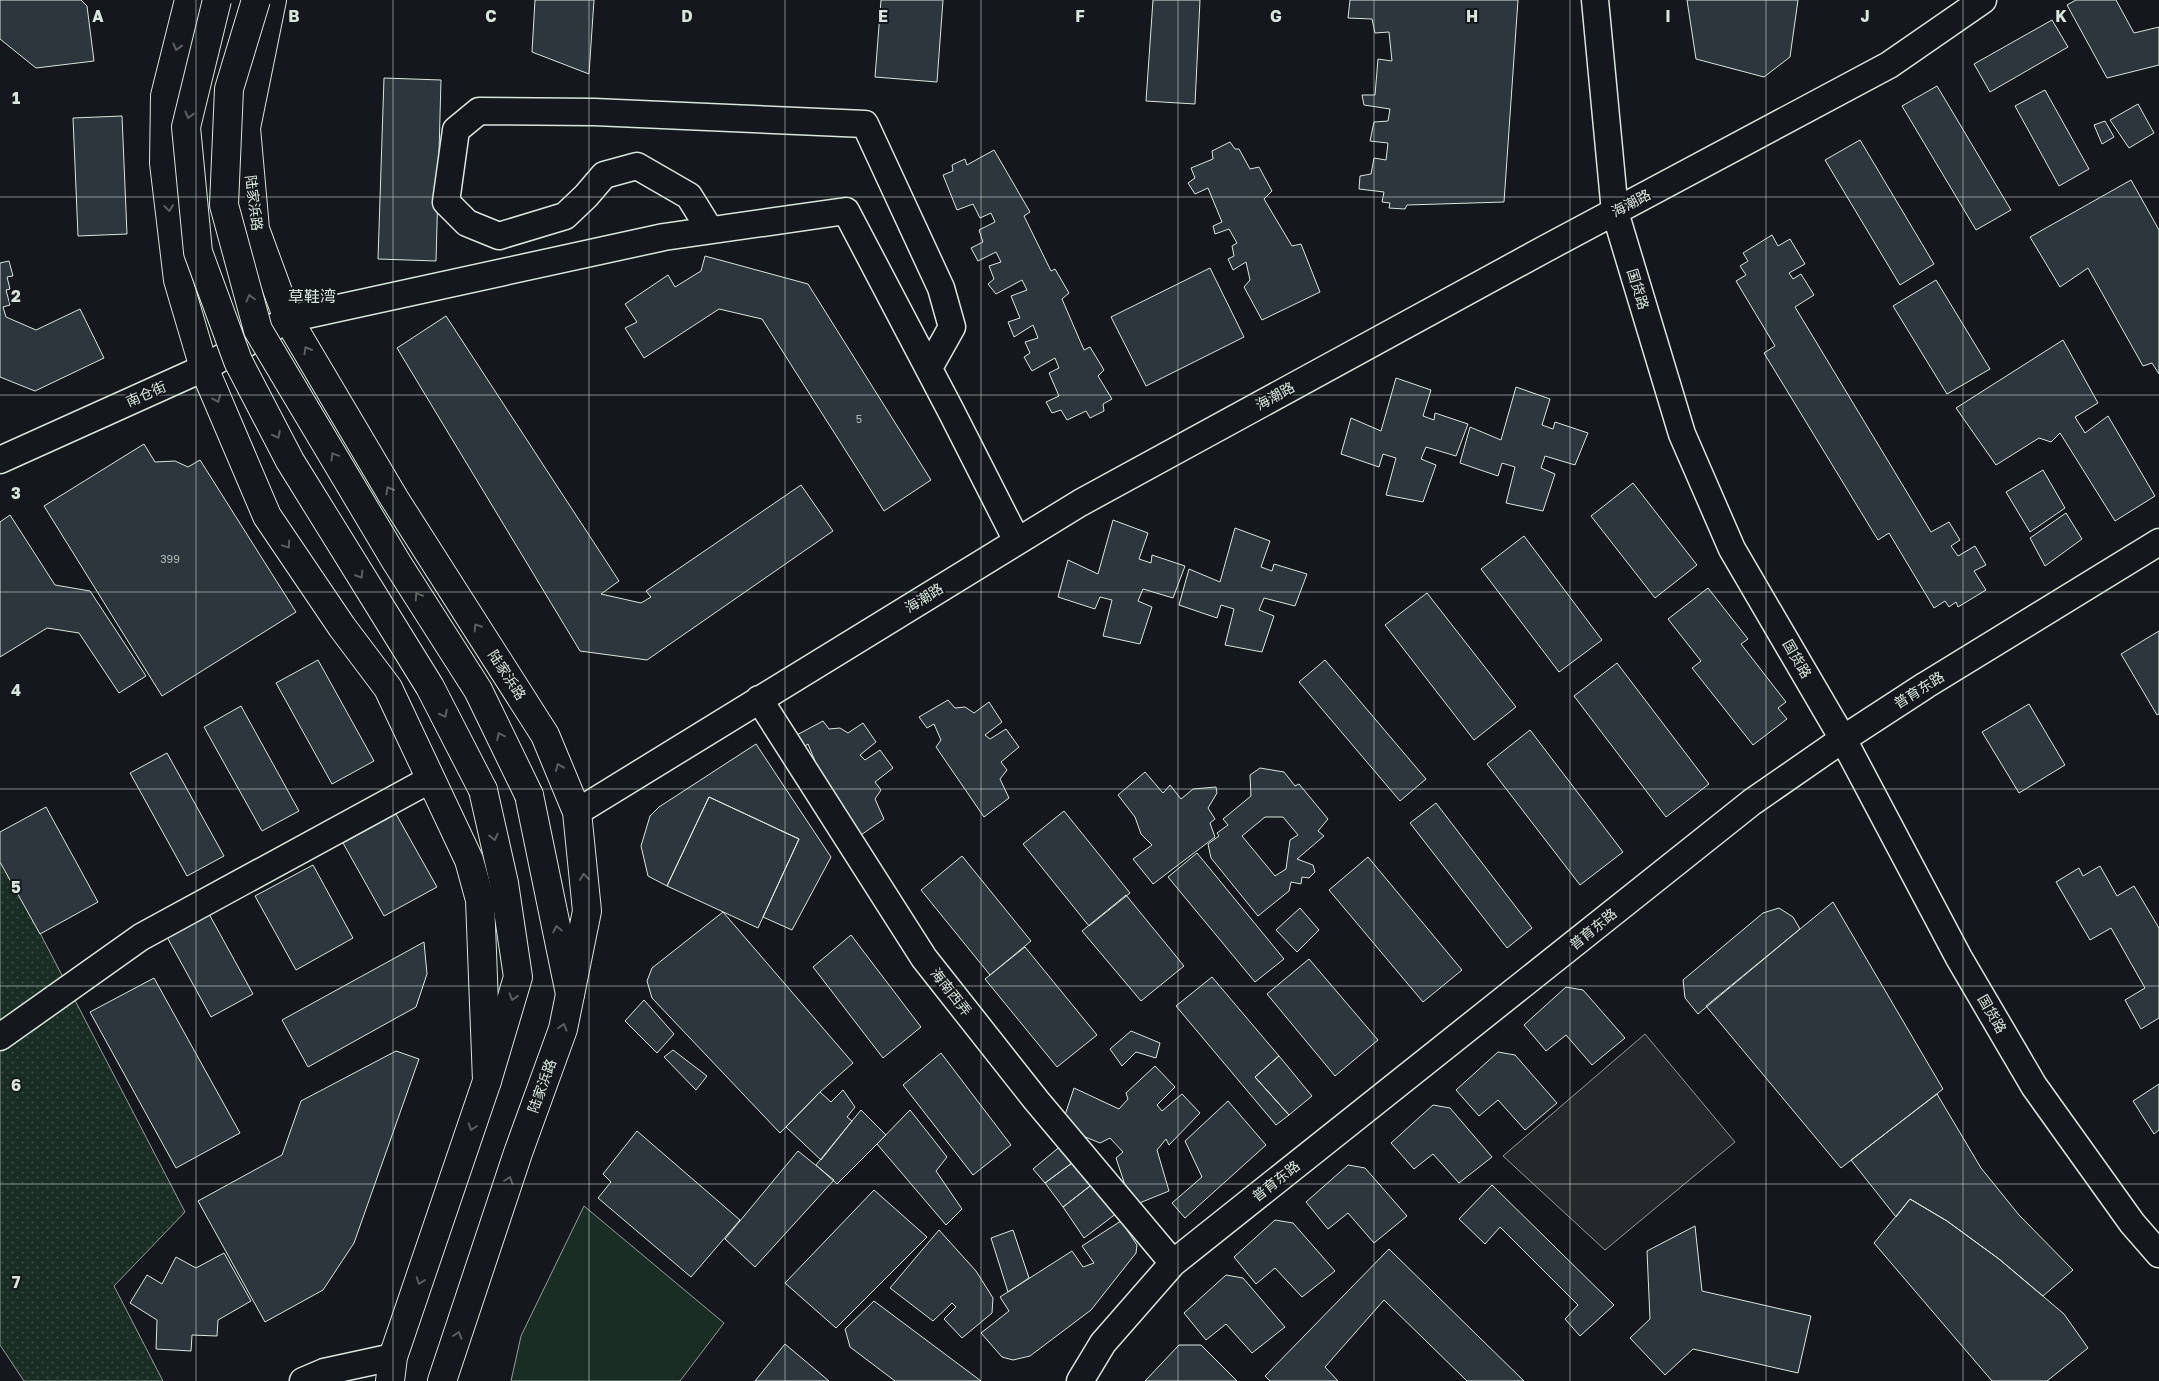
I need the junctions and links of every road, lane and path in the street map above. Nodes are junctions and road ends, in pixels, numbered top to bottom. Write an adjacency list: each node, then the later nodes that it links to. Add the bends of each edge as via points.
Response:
1 (189, 0): 10 (main road, one-way to 10, via 165,96 164,163 178,280)
2 (217, 0): 21 (main road, one-way to 21, bridge, via 186,127 198,252 238,361 290,461 430,687 483,790 504,883 518,977)
3 (256, 0): 19 (main road, one-way to 3, bridge, via 529,795 478,690 397,563 258,330 224,205 230,89)
4 (272, 0): 9 (main road, 陆家浜路, via 246,128 255,229)
5 (1595, 0): 7 (street, 国货路)
6 (1984, 0): 7 (street, 海潮路, via 1889,65)
7 (1615, 212): 13 (street, 海潮路, via 1080,503); 16 (street, 国货路, via 1682,434 1732,549)
8 (710, 230): 9 (street, 南仓街, via 664,237); 11 (street, 南仓街, via 846,211); 11 (street, via 689,196 637,166 604,175 565,216 499,236 467,223 446,202 456,130 479,112 594,112 865,124 941,288 952,326)
9 (288, 319): 10 (street, 南仓街); 18 (main road, 陆家浜路, one-way to 9, via 545,735 394,498)
10 (204, 368): 12 (street, 南仓街); 17 (main road, one-way to 17, via 267,516 342,627 388,688)
11 (929, 368): 13 (street)
12 (0, 460)
13 (1017, 541): 15 (street, 海潮路)
14 (2159, 542): 16 (street, 普育东路)
15 (759, 699): 18 (street, 海潮路); 23 (street, 海南西弄, via 924,958 1036,1100)
16 (1843, 738): 22 (street, 国货路, via 1960,958 2034,1086 2132,1223); 23 (street, 普育东路, via 1752,802)
17 (431, 779): 20 (street, via 141,937); 21 (main road, via 469,860 480,900)
18 (577, 812): 19 (main road, 陆家浜路, one-way to 18, via 587,911)
19 (570, 994): 26 (main road, 陆家浜路, one-way to 19, via 563,1029)
20 (0, 1037)
21 (487, 1081): 24 (main road, one-way to 24)
22 (2159, 1254)
23 (1173, 1263): 27 (street, 普育东路, via 1103,1343)
24 (392, 1369): 25 (street, via 324,1372)
25 (303, 1381)
26 (442, 1381)
27 (1080, 1381)

